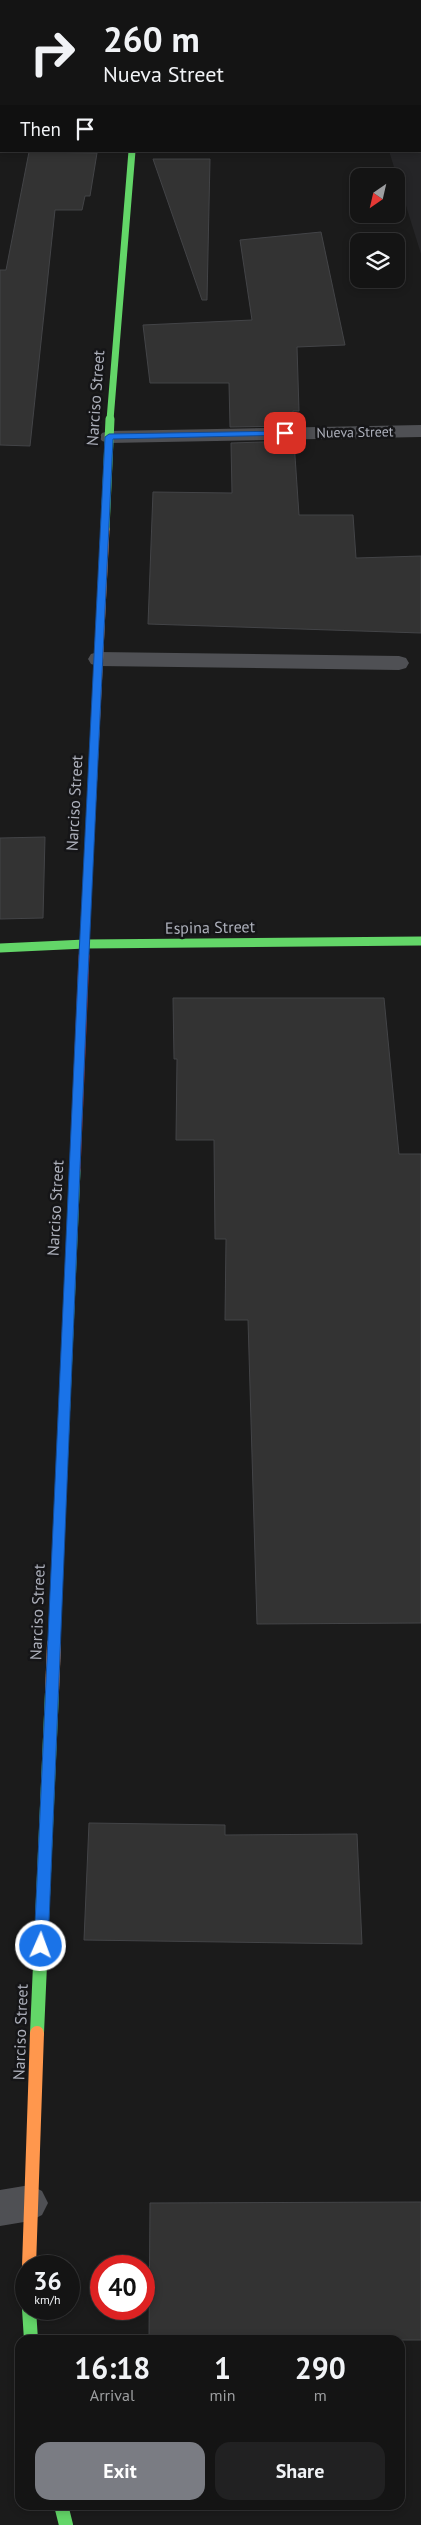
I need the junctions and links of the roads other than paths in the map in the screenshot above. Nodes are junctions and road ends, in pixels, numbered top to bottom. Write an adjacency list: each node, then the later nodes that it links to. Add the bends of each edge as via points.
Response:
1 (132, 152): 3 (street, Narciso Street)
2 (421, 431): 3 (street, Nueva Street)
3 (109, 437): 4 (street, Narciso Street)
4 (98, 659): 5 (lane); 7 (street, Narciso Street)
5 (399, 663)
6 (421, 941): 7 (street, Espina Street)
7 (84, 944): 8 (street, Espina Street); 9 (street, Narciso Street)
8 (0, 948)
9 (15, 2206): 10 (street, Narciso Street)
10 (26, 2255)
11 (30, 2320): 12 (street)
12 (31, 2335)
13 (63, 2510): 14 (street)
14 (66, 2525)

